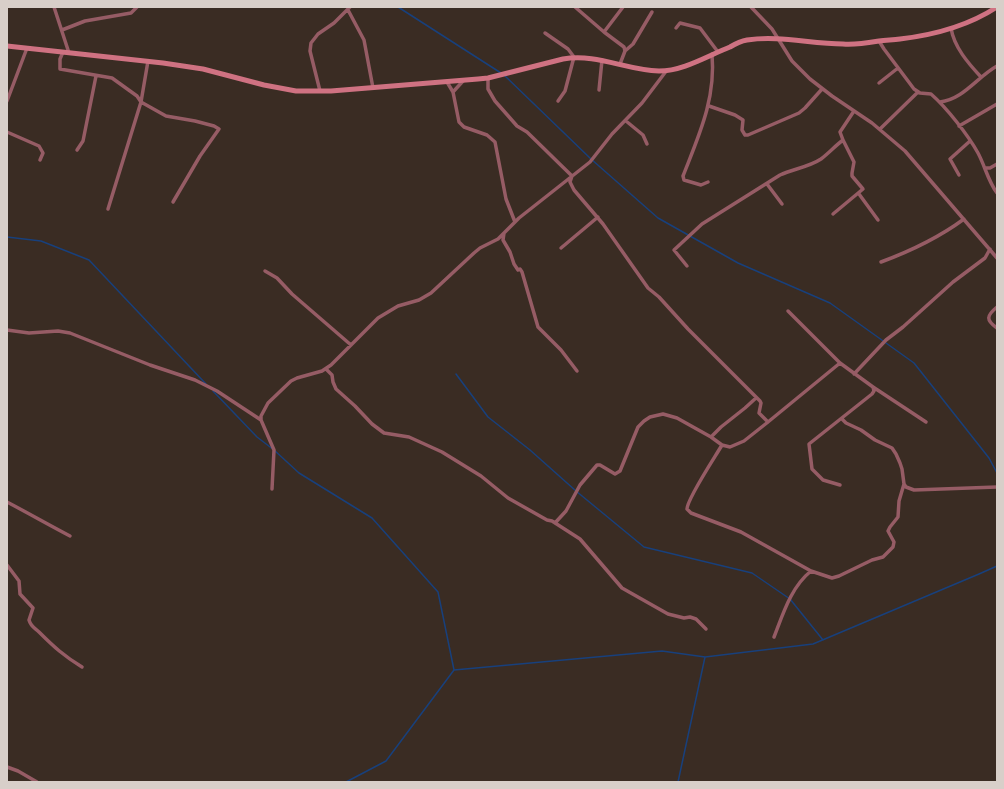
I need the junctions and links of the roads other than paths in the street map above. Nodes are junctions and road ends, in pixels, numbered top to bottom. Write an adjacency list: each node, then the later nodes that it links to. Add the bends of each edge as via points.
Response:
1 (54, 7): 11 (street)
2 (137, 7): 11 (street, via 130,13 85,21)
3 (575, 7): 12 (street)
4 (623, 7): 12 (street)
5 (751, 7): 14 (street)
6 (997, 7): 10 (main road, via 983,16)
7 (349, 8): 36 (street, via 364,40); 39 (street, via 311,43 310,51)
8 (652, 12): 18 (street, via 633,44)
9 (676, 28): 20 (street, via 683,24 700,28)
10 (951, 28): 15 (main road, via 931,34); 31 (street, via 952,37 959,50)
11 (62, 30): 21 (street)
12 (604, 32): 18 (street, via 624,47)
13 (545, 33): 23 (street, via 568,49)
14 (778, 38): 15 (main road, via 842,44); 20 (main road, via 745,40); 37 (street, via 792,61)
15 (879, 41): 28 (street)
16 (7, 46): 17 (main road)
17 (27, 48): 19 (main road); 42 (street)
18 (625, 51): 26 (street)
19 (63, 52): 21 (main road); 30 (street, via 60,69)
20 (718, 52): 22 (main road)
21 (69, 53): 25 (main road)
22 (712, 54): 29 (main road); 47 (street, via 713,79)
23 (574, 57): 24 (main road); 32 (main road); 43 (street, via 566,91)
24 (602, 60): 26 (main road); 38 (street)
25 (148, 61): 39 (main road, via 202,69 264,85); 44 (street)
26 (620, 64): 29 (main road, via 646,70)
27 (997, 66): 31 (street)
28 (898, 68): 35 (street); 41 (street)
29 (668, 70): 49 (street)
30 (96, 76): 44 (street, via 112,78); 56 (street, via 83,141)
31 (981, 77): 45 (street, via 966,91)
32 (488, 78): 33 (main road); 61 (street, via 488,89 495,101 517,126 527,132)
33 (463, 81): 34 (main road); 40 (street)
34 (447, 82): 36 (main road); 40 (street)
35 (879, 83)
36 (372, 88): 39 (main road)
37 (822, 89): 47 (street, via 799,113 748,135 742,130 744,120); 48 (street)
38 (599, 90)
39 (320, 91)
40 (453, 92): 73 (street, via 459,122 464,127 487,135 495,142 506,199)
41 (918, 92): 45 (street, via 932,94); 51 (street)
42 (7, 101)
43 (558, 101)
44 (141, 102): 66 (street, via 166,116 195,120 219,129); 68 (street)
45 (940, 102): 50 (street)
46 (997, 104): 50 (street)
47 (709, 106): 62 (street, via 683,176 684,180 701,185)
48 (854, 111): 51 (street); 53 (street, via 840,132)
49 (626, 121): 55 (street, via 644,135); 61 (street, via 590,162)
50 (959, 126): 54 (street)
51 (880, 129): 71 (street, via 905,151)
52 (7, 132): 57 (street, via 40,146 43,153)
53 (842, 140): 63 (street, via 821,159 788,171); 65 (street, via 854,162 852,176 863,189)
54 (970, 142): 59 (street); 60 (street, via 950,159)
55 (647, 144)
56 (77, 150)
57 (40, 160)
58 (997, 164): 59 (street)
59 (985, 168): 64 (street)
60 (959, 175)
61 (572, 176): 70 (street, via 570,182 574,190); 73 (street)
62 (708, 182)
63 (767, 184): 67 (street); 79 (street, via 702,224 684,239 674,250)
64 (997, 193)
65 (859, 194): 69 (street); 72 (street)
66 (173, 202)
67 (782, 204)
68 (108, 209)
69 (834, 214)
70 (598, 217): 75 (street); 91 (street, via 648,288)
71 (964, 219): 76 (street); 78 (street, via 948,230)
72 (878, 220)
73 (515, 222): 74 (street)
74 (504, 233): 85 (street, via 480,248 431,293 420,300 398,306 378,318); 88 (street, via 503,240 514,264 522,272 538,327)
75 (561, 248)
76 (990, 249): 77 (street); 89 (street, via 985,258 886,340)
77 (997, 258)
78 (881, 262)
79 (687, 266)
80 (265, 271): 85 (street, via 277,278)
81 (997, 307): 83 (street, via 988,320)
82 (788, 311): 86 (street)
83 (997, 328)
84 (7, 330): 93 (street, via 29,333 70,332 150,365 195,380)
85 (351, 345): 87 (street)
86 (840, 363): 89 (street); 94 (street)
87 (326, 369): 93 (street, via 291,381 268,403); 103 (street, via 332,375 336,389 384,433 409,437 442,452 481,476 508,498)
88 (577, 371)
89 (854, 374): 90 (street)
90 (873, 387): 92 (street, via 872,394); 95 (street)
91 (756, 398): 94 (street, via 761,404 759,413); 96 (street)
92 (842, 419): 98 (street, via 892,448 902,469); 99 (street, via 809,444 812,469 823,480)
93 (261, 420): 101 (street, via 274,450)
94 (768, 422): 97 (street, via 737,444 730,447)
95 (926, 422)
96 (711, 437): 97 (street); 103 (street, via 670,416 663,414 650,417 638,428 620,471 615,474 596,465 580,485 566,511)
97 (722, 445): 106 (street, via 698,485 687,510 741,532)
98 (904, 484): 100 (street, via 906,488 914,490); 106 (street, via 898,518 888,531 894,542 889,552 883,557 832,578)
99 (840, 485)
100 (997, 487)
101 (272, 489)
102 (7, 502): 104 (street)
103 (555, 523): 107 (street, via 580,539 622,588 668,614 696,619)
104 (70, 536)
105 (7, 565): 109 (street, via 19,580 20,594 33,608 29,620 31,626 57,651)
106 (811, 571): 108 (street, via 790,599)
107 (706, 629)
108 (774, 637)
109 (82, 667)
110 (7, 767): 111 (street)
111 (36, 782)

